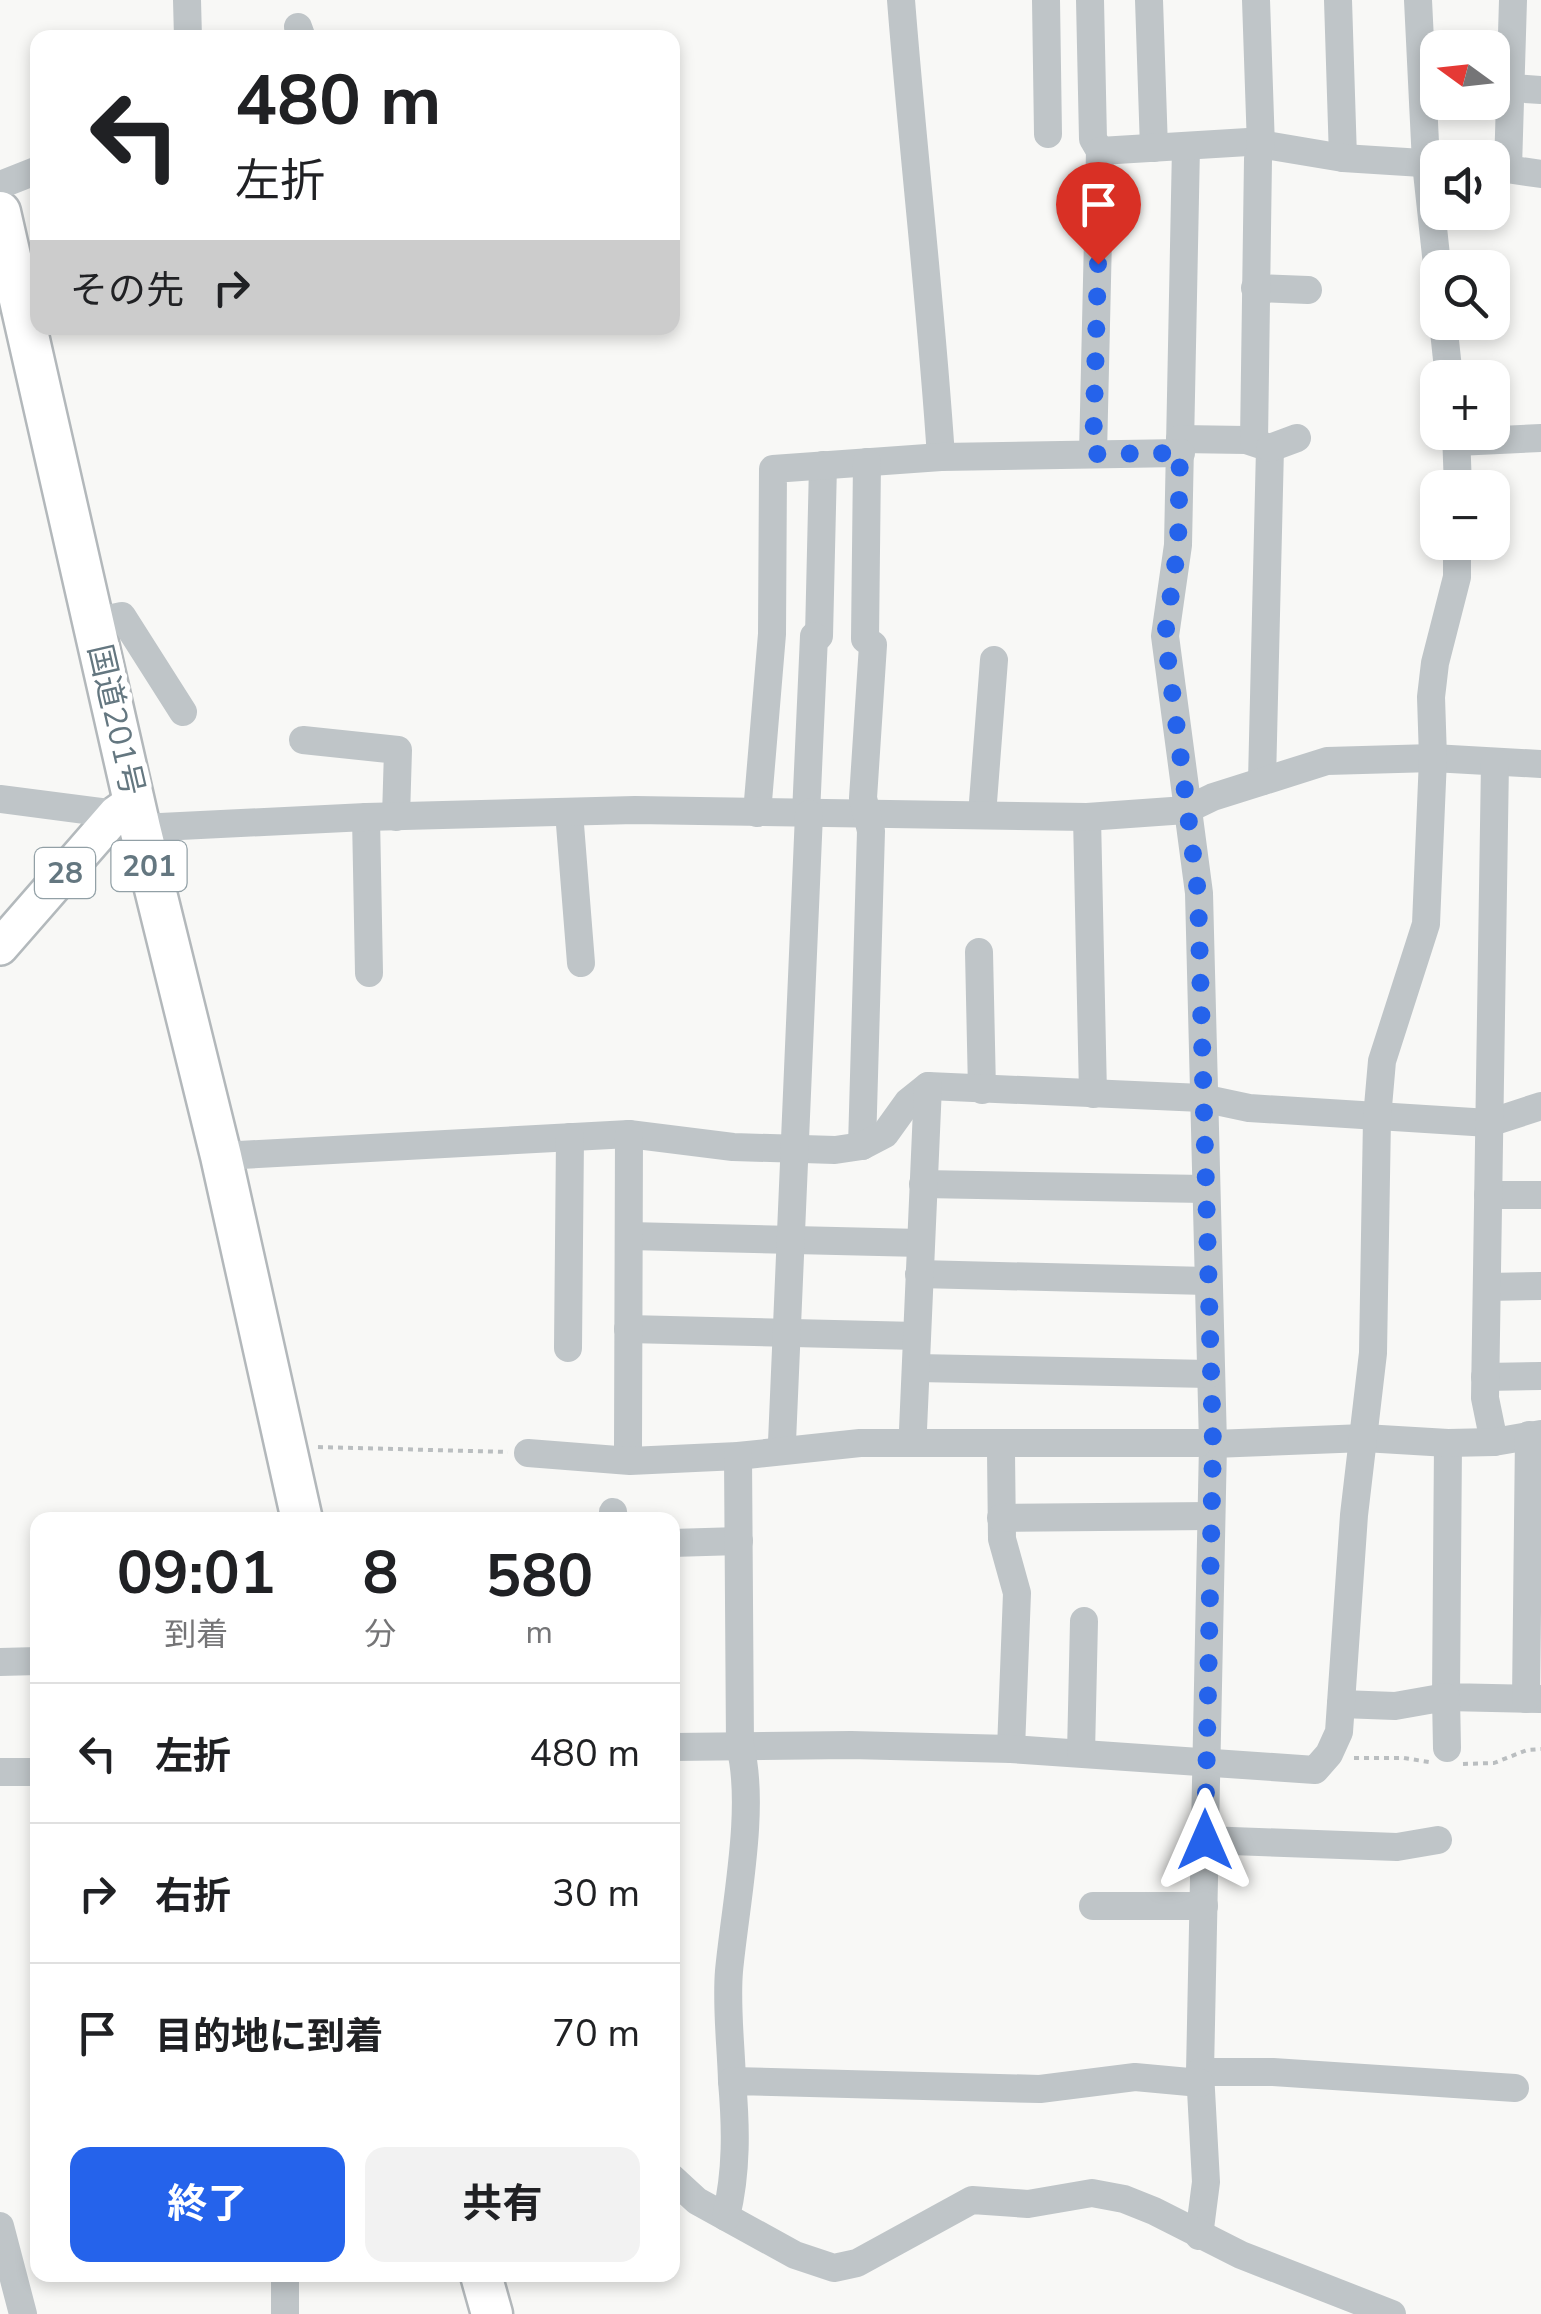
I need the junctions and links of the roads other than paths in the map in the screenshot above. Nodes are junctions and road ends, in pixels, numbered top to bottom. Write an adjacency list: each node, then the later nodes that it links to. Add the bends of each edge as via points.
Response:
1 (186, 0): 10 (street)
2 (901, 0): 34 (street)
3 (1046, 0): 13 (street)
4 (1090, 0): 18 (street, via 1093,139)
5 (1149, 0): 17 (street)
6 (1256, 0): 16 (street)
7 (1338, 0): 19 (street)
8 (1418, 0): 14 (street)
9 (1513, 0): 11 (street)
10 (188, 30)
11 (1510, 88): 12 (street)
12 (1541, 90)
13 (1048, 134)
14 (1430, 140)
15 (1186, 146): 16 (street); 17 (street); 32 (street)
16 (1261, 147): 19 (street); 26 (street)
17 (1154, 148): 18 (street)
18 (1100, 150): 33 (street)
19 (1343, 158): 20 (street)
20 (1420, 162)
21 (1510, 169): 23 (street)
22 (30, 173): 24 (street)
23 (1541, 174)
24 (0, 185)
25 (0, 212): 38 (highway, 国道201号 / 201)
26 (1255, 288): 27 (street); 31 (street)
27 (1308, 290)
28 (1297, 438): 31 (street)
29 (1510, 438): 30 (street)
30 (1541, 438)
31 (1262, 444): 32 (street); 48 (street)
32 (1180, 446): 33 (street); 50 (street, via 1178,545 1165,636)
33 (1093, 454): 34 (street)
34 (942, 457): 35 (street)
35 (867, 462): 36 (street); 41 (street)
36 (823, 465): 39 (street, via 773,469); 40 (street)
37 (1458, 560): 45 (street, via 1435,663)
38 (94, 622): 43 (street, via 122,616); 53 (highway, 国道201号 / 201)
39 (772, 634): 40 (street); 52 (street)
40 (817, 636): 41 (street); 54 (street)
41 (864, 639): 55 (street, via 873,645 863,798)
42 (994, 660): 57 (street)
43 (183, 712)
44 (303, 740): 56 (street, via 398,750)
45 (1433, 758): 46 (street); 48 (street, via 1327,761); 70 (street, via 1426,924 1382,1061)
46 (1495, 762): 47 (street); 71 (street)
47 (1541, 764)
48 (1262, 781): 50 (street)
49 (0, 799): 53 (street)
50 (1186, 810): 58 (street); 68 (street, via 1198,893)
51 (560, 812): 52 (street); 56 (street); 60 (street); 63 (street)
52 (757, 813): 54 (street)
53 (130, 814): 59 (street); 61 (main road, 28); 76 (highway, 国道201号 / 201)
54 (807, 814): 55 (street); 75 (street)
55 (869, 814): 57 (street); 74 (street)
56 (396, 816): 59 (street)
57 (982, 816): 58 (street)
58 (1087, 816): 67 (street)
59 (366, 817): 64 (street)
60 (559, 896)
61 (0, 948)
62 (979, 952): 66 (street)
63 (581, 963)
64 (368, 973)
65 (928, 1086): 66 (street); 74 (street, via 884,1134); 77 (street)
66 (982, 1090): 67 (street)
67 (1093, 1094): 68 (street)
68 (1202, 1098): 70 (street); 78 (street)
69 (1541, 1106): 71 (street)
70 (1377, 1118): 71 (street); 98 (street, via 1373,1353)
71 (1489, 1123): 79 (street)
72 (629, 1134): 73 (street); 75 (street); 81 (street)
73 (570, 1137): 76 (street); 91 (street)
74 (862, 1146): 75 (street)
75 (796, 1150): 82 (street)
76 (220, 1156): 107 (highway, 国道201号 / 201)
77 (924, 1184): 78 (street); 83 (street)
78 (1204, 1189): 85 (street)
79 (1488, 1195): 80 (street); 87 (street)
80 (1541, 1195)
81 (629, 1236): 82 (street); 88 (street)
82 (790, 1239): 83 (street); 89 (street)
83 (921, 1243): 84 (street)
84 (919, 1274): 85 (street); 90 (street)
85 (1207, 1281): 93 (street)
86 (1541, 1286): 87 (street)
87 (1487, 1287): 95 (street)
88 (628, 1329): 89 (street); 103 (street)
89 (786, 1332): 90 (street); 99 (street)
90 (917, 1336): 92 (street)
91 (568, 1348)
92 (917, 1368): 93 (street); 96 (street)
93 (1209, 1374): 102 (street)
94 (1541, 1376): 95 (street)
95 (1485, 1377): 100 (street)
96 (914, 1430)
97 (1535, 1434): 100 (street); 116 (street)
98 (1364, 1438): 101 (street); 102 (street); 117 (street)
99 (782, 1442)
100 (1494, 1442): 101 (street)
101 (1448, 1443): 115 (street)
102 (1206, 1444): 106 (street, via 909,1442); 108 (street)
103 (628, 1450)
104 (1001, 1452): 109 (street)
105 (528, 1453): 106 (street, via 630,1461)
106 (738, 1456): 110 (street)
107 (300, 1512)
108 (1211, 1516): 109 (street); 123 (street)
109 (1001, 1518): 121 (street, via 1017,1593)
110 (739, 1541): 111 (street); 118 (street)
111 (680, 1543)
112 (1084, 1621): 122 (street)
113 (30, 1661): 114 (street)
114 (0, 1662)
115 (1446, 1697): 116 (street); 117 (street, via 1394,1706); 120 (street)
116 (1533, 1699)
117 (1341, 1704): 123 (street, via 1339,1732 1315,1770)
118 (740, 1746): 119 (street); 121 (street); 131 (street, via 745,1767 728,1978)
119 (680, 1748)
120 (1447, 1748)
121 (1010, 1749): 122 (street)
122 (1081, 1753): 123 (street)
123 (1205, 1761): 126 (street)
124 (0, 1772): 125 (street)
125 (30, 1772)
126 (1205, 1840): 127 (street, via 1398,1846); 129 (street)
127 (1438, 1840)
128 (1093, 1906): 129 (street)
129 (1204, 1906): 130 (street)
130 (1200, 2078): 131 (street, via 1040,2088); 132 (street, via 1273,2072); 136 (street, via 1206,2182)
131 (732, 2081): 134 (street, via 736,2135)
132 (1515, 2088)
133 (680, 2186): 134 (street)
134 (726, 2216): 136 (street, via 795,2255 834,2268 857,2263 972,2200 1028,2204 1092,2193 1139,2205)
135 (0, 2226): 139 (street)
136 (1199, 2236): 142 (street)
137 (285, 2282): 140 (street)
138 (483, 2282): 141 (highway)
139 (24, 2314)
140 (284, 2314)
141 (492, 2314)
142 (1392, 2314)

